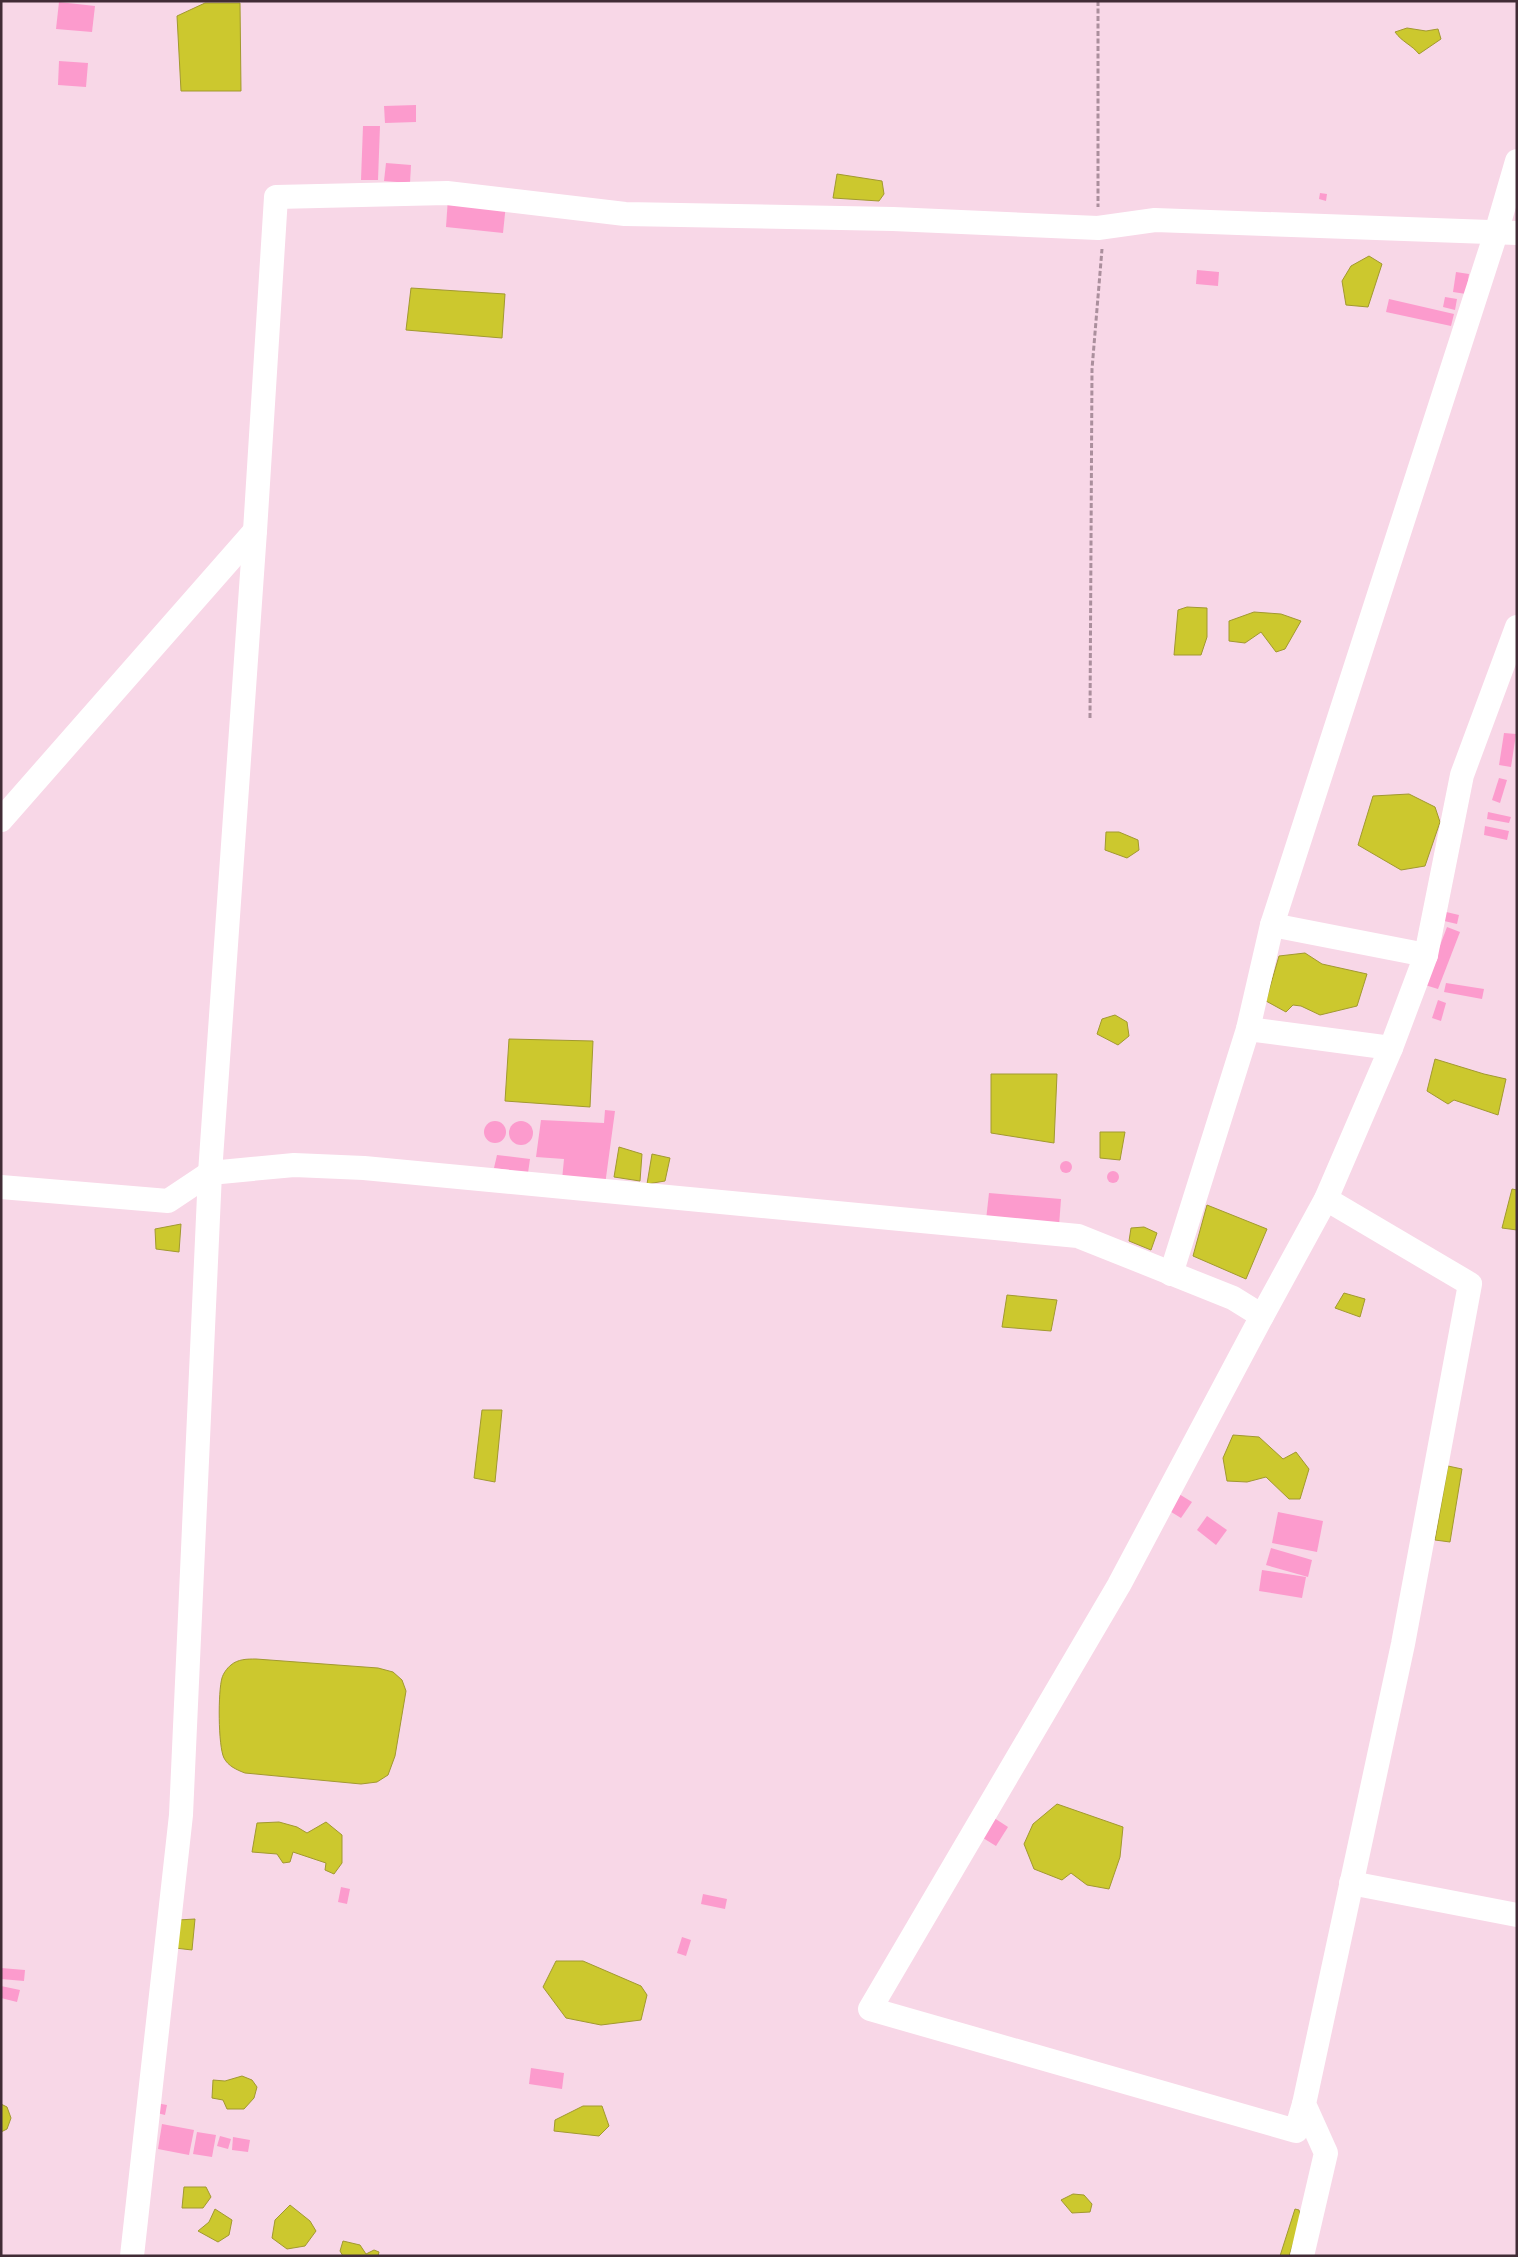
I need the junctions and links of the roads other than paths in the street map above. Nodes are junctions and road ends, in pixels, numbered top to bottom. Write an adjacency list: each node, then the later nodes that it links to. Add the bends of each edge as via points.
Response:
1 (1517, 161): 2 (street)
2 (1506, 233): 3 (street, via 1155,220 1098,228 893,219 626,214 447,193 276,197); 6 (street)
3 (255, 531): 5 (street); 10 (street)
4 (1517, 627): 7 (street, via 1462,775)
5 (1, 820)
6 (1272, 926): 7 (street); 8 (street)
7 (1426, 955): 9 (street)
8 (1248, 1030): 9 (street); 13 (street)
9 (1392, 1048): 12 (street)
10 (210, 1173): 11 (street, via 168,1202); 13 (street, via 294,1165 364,1168 1078,1236); 18 (street, via 181,1815)
11 (1, 1187)
12 (1326, 1199): 14 (street); 15 (street, via 1470,1284 1403,1644)
13 (1171, 1274): 14 (street, via 1233,1298)
14 (1262, 1316): 17 (street, via 1119,1585 870,2009 1296,2131)
15 (1352, 1883): 16 (street); 17 (street)
16 (1517, 1915)
17 (1304, 2104): 19 (street, via 1326,2153)
18 (132, 2256)
19 (1302, 2256)

